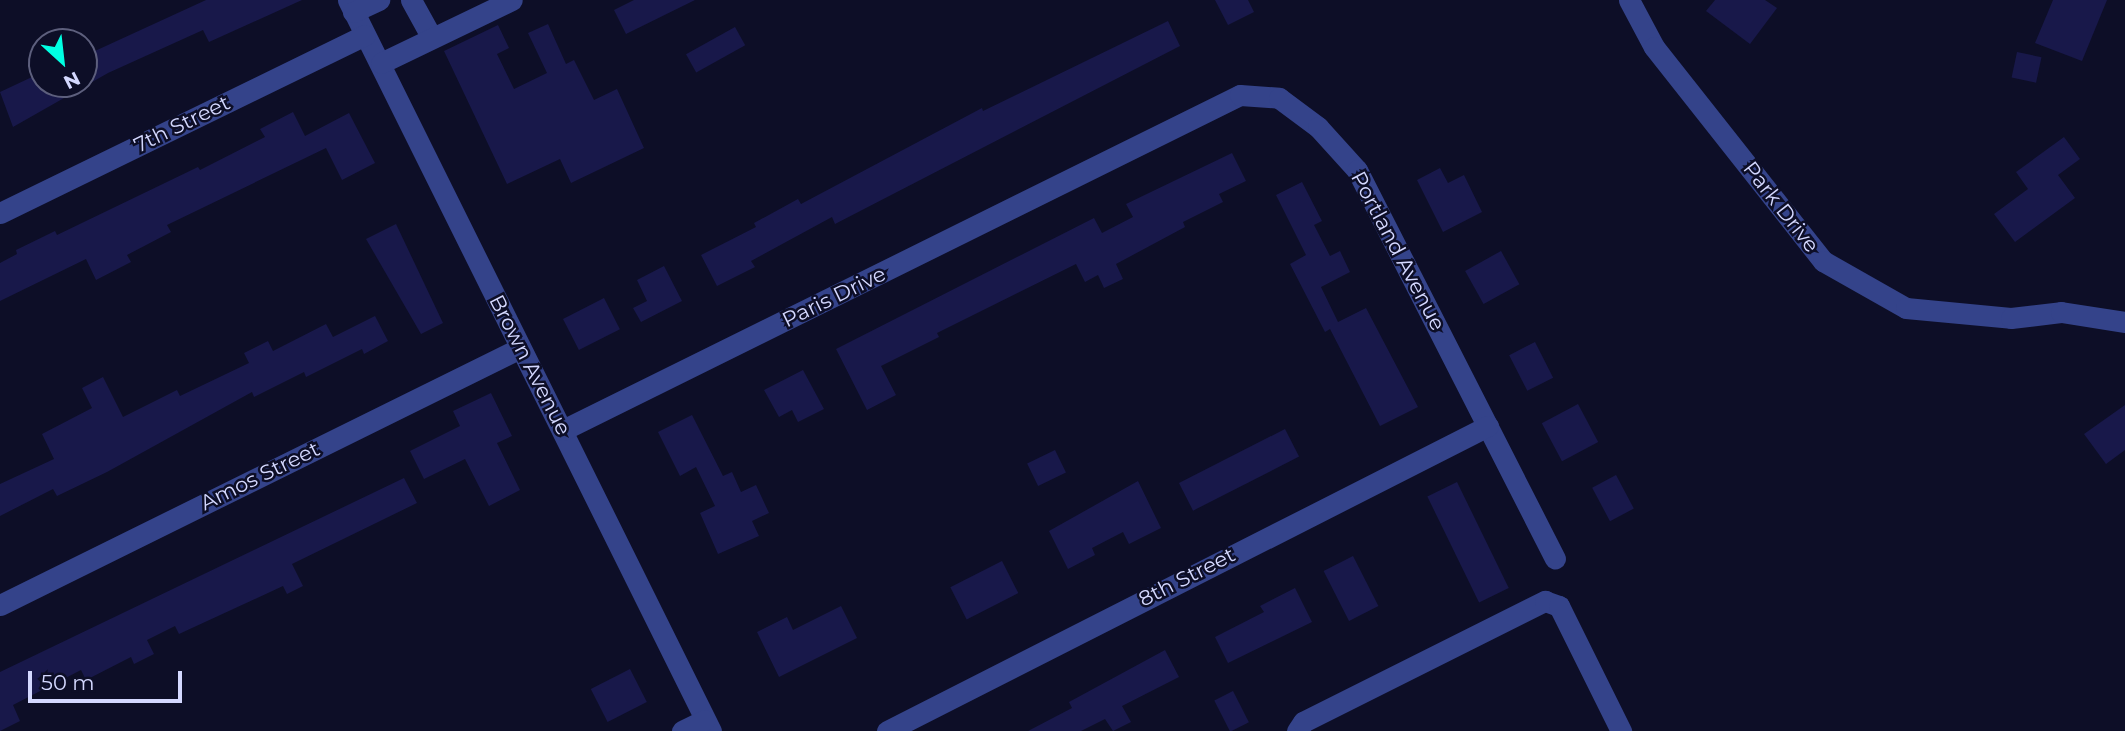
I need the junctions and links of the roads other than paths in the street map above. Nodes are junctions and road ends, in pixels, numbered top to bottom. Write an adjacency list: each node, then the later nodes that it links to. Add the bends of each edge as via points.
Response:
1 (379, 0): 5 (street)
2 (411, 0): 7 (street)
3 (512, 0): 7 (street)
4 (1629, 0): 11 (street, Park Drive, via 1654,47 1823,261 1906,308 2011,318 2062,312)
5 (351, 6): 6 (street, Brown Avenue)
6 (365, 35): 8 (street, Brown Avenue); 10 (street, 7th Street)
7 (432, 38): 8 (street)
8 (381, 63): 12 (street, Brown Avenue)
9 (1105, 164): 13 (street, Portland Avenue, via 1240,95 1279,98 1318,127 1357,170); 14 (street, Paris Drive)
10 (0, 213)
11 (2125, 322)
12 (520, 348): 14 (street, Brown Avenue); 16 (street, Amos Street)
13 (1488, 426): 15 (street, Portland Avenue); 19 (street, 8th Street)
14 (563, 430): 17 (street, Brown Avenue)
15 (1555, 559)
16 (0, 605)
17 (708, 726): 18 (street)
18 (682, 731)
19 (887, 731)
20 (1297, 731): 21 (street, via 1303,722 1545,601 1559,606)
21 (1621, 731)

